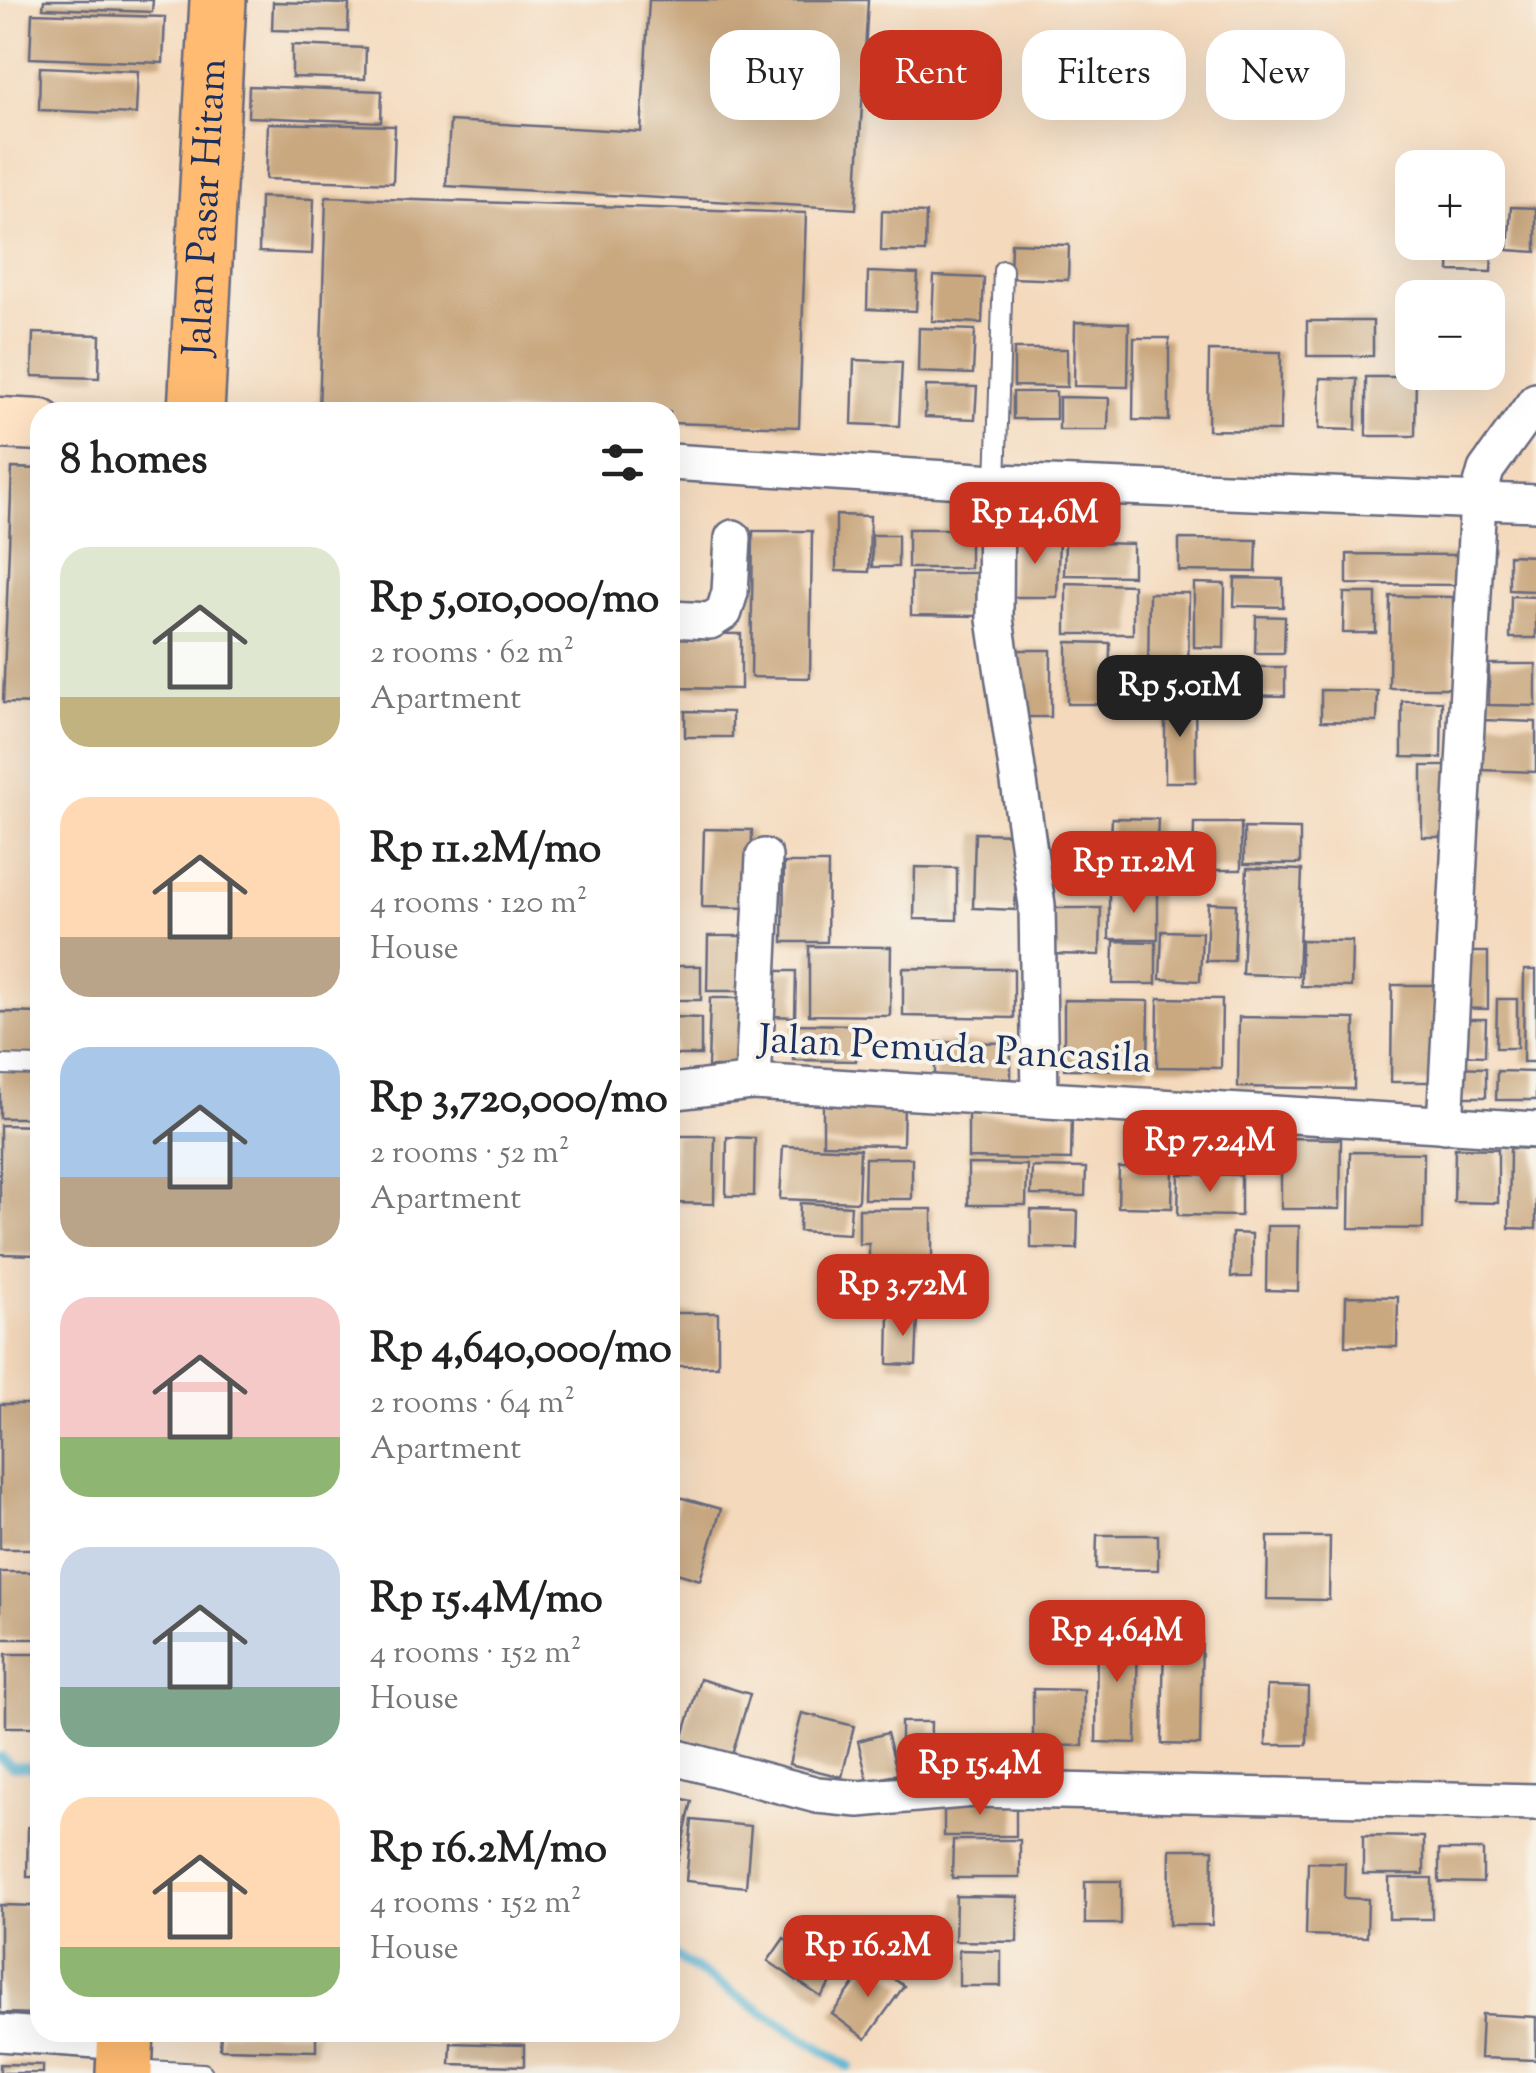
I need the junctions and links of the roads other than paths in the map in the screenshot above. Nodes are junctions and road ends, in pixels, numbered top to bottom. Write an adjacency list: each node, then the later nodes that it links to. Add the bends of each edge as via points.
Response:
1 (218, 0): 4 (main road, Jalan Pasar Hitam)
2 (1002, 270): 8 (lane)
3 (1536, 401): 9 (street, via 1486,470)
4 (197, 402)
5 (0, 423): 6 (main road)
6 (30, 425)
7 (680, 463): 8 (street)
8 (996, 482): 9 (street); 18 (street, via 995,619 1037,905)
9 (1478, 499): 10 (street); 19 (street)
10 (1536, 503)
11 (733, 538): 12 (street, via 724,612 710,621)
12 (680, 620)
13 (764, 858): 16 (street)
14 (0, 1065): 15 (lane)
15 (30, 1066)
16 (752, 1082): 17 (street, Jalan Pemuda Pancasila); 18 (street, Jalan Pemuda Pancasila)
17 (680, 1091)
18 (1040, 1098): 19 (street, Jalan Pemuda Pancasila)
19 (1445, 1125): 20 (street, Jalan Pemuda Pancasila)
20 (1536, 1130)
21 (680, 1759): 22 (street, via 817,1795 859,1799 974,1789)
22 (1536, 1802)
23 (0, 2033): 24 (street)
24 (30, 2038)
25 (54, 2042): 26 (street)
26 (125, 2054): 27 (lane)
27 (203, 2073)

